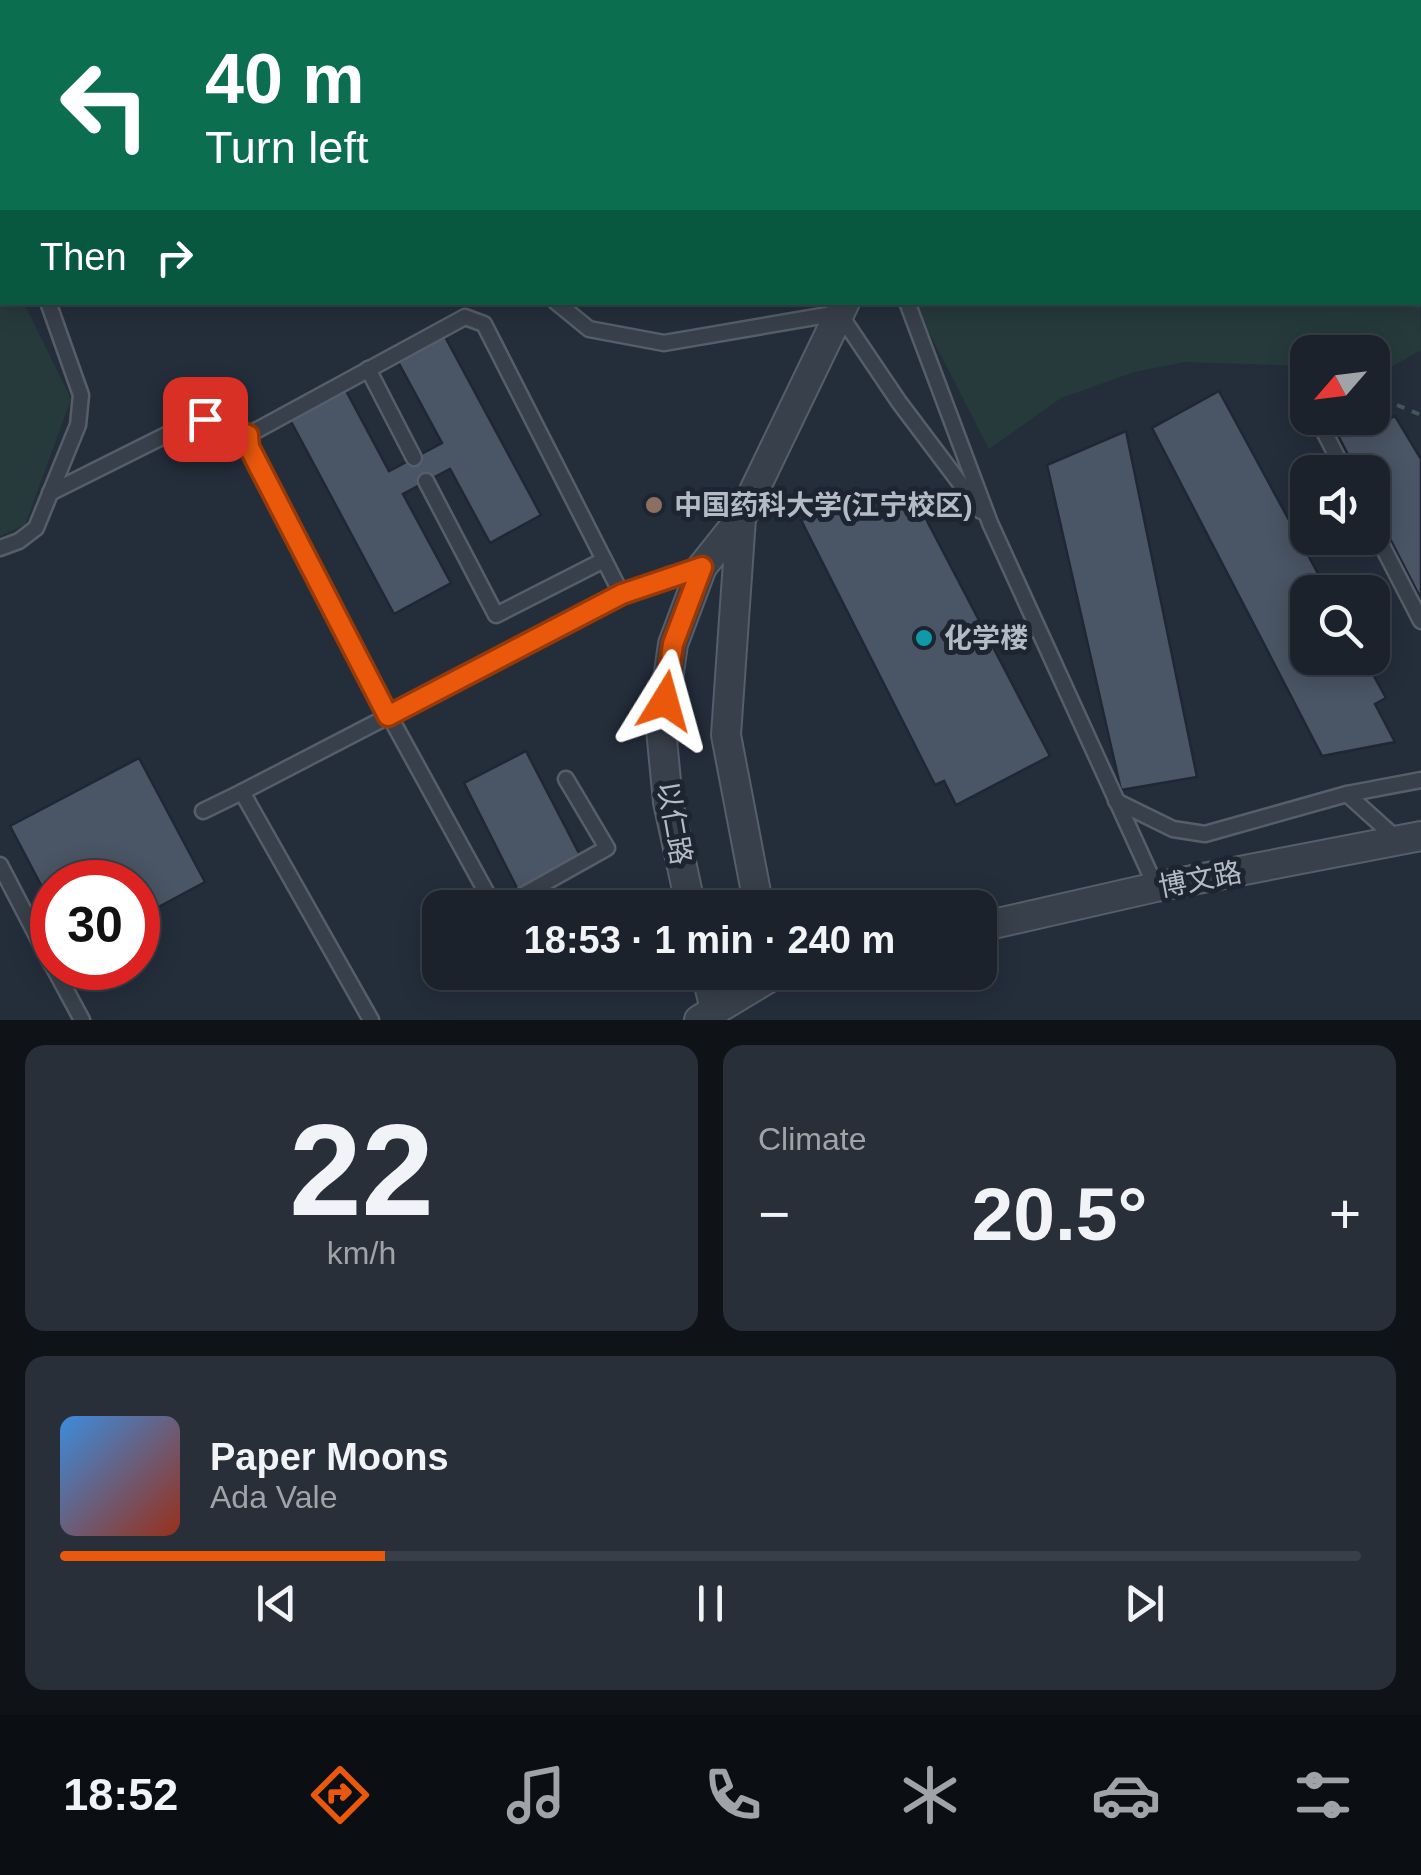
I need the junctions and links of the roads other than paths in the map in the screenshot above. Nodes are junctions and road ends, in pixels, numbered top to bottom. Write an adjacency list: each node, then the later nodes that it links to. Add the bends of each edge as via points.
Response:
1 (49, 305): 9 (lane, via 82,395 78,425)
2 (560, 305): 4 (lane, via 589,329 664,343)
3 (909, 305): 11 (lane)
4 (842, 308): 10 (street, 以仁路); 11 (lane, via 899,402)
5 (368, 369): 6 (lane); 7 (lane); 14 (lane, via 465,317 484,324)
6 (248, 435): 9 (lane, via 205,419 190,423); 18 (lane)
7 (414, 458)
8 (426, 482): 14 (lane, via 496,615)
9 (50, 493): 12 (lane, via 36,528)
10 (741, 518): 15 (street, 以仁路); 31 (street, 以仁路, via 726,734)
11 (990, 523): 23 (lane)
12 (0, 548)
13 (1387, 555): 17 (lane)
14 (604, 560): 16 (lane)
15 (702, 567): 16 (lane); 30 (street, 以仁路, via 673,644 661,729)
16 (622, 594): 18 (lane)
17 (1421, 621)
18 (388, 716): 21 (lane); 28 (lane)
19 (566, 780): 29 (lane, via 607,848)
20 (1421, 780): 22 (lane)
21 (242, 792): 24 (lane); 40 (lane)
22 (1347, 794): 23 (lane, via 1206,834 1173,830); 25 (lane)
23 (1116, 801): 27 (lane)
24 (203, 811)
25 (1410, 838): 27 (street, 博文路)
26 (0, 865): 33 (lane)
27 (1156, 887): 35 (street, 博文路)
28 (488, 890)
29 (531, 890)
30 (687, 890)
31 (756, 890)
32 (0, 894): 33 (lane)
33 (16, 896): 34 (lane)
34 (30, 922)
35 (997, 923)
36 (66, 990): 39 (lane)
37 (752, 990): 38 (street)
38 (718, 1013)
39 (82, 1020)
40 (371, 1020)

